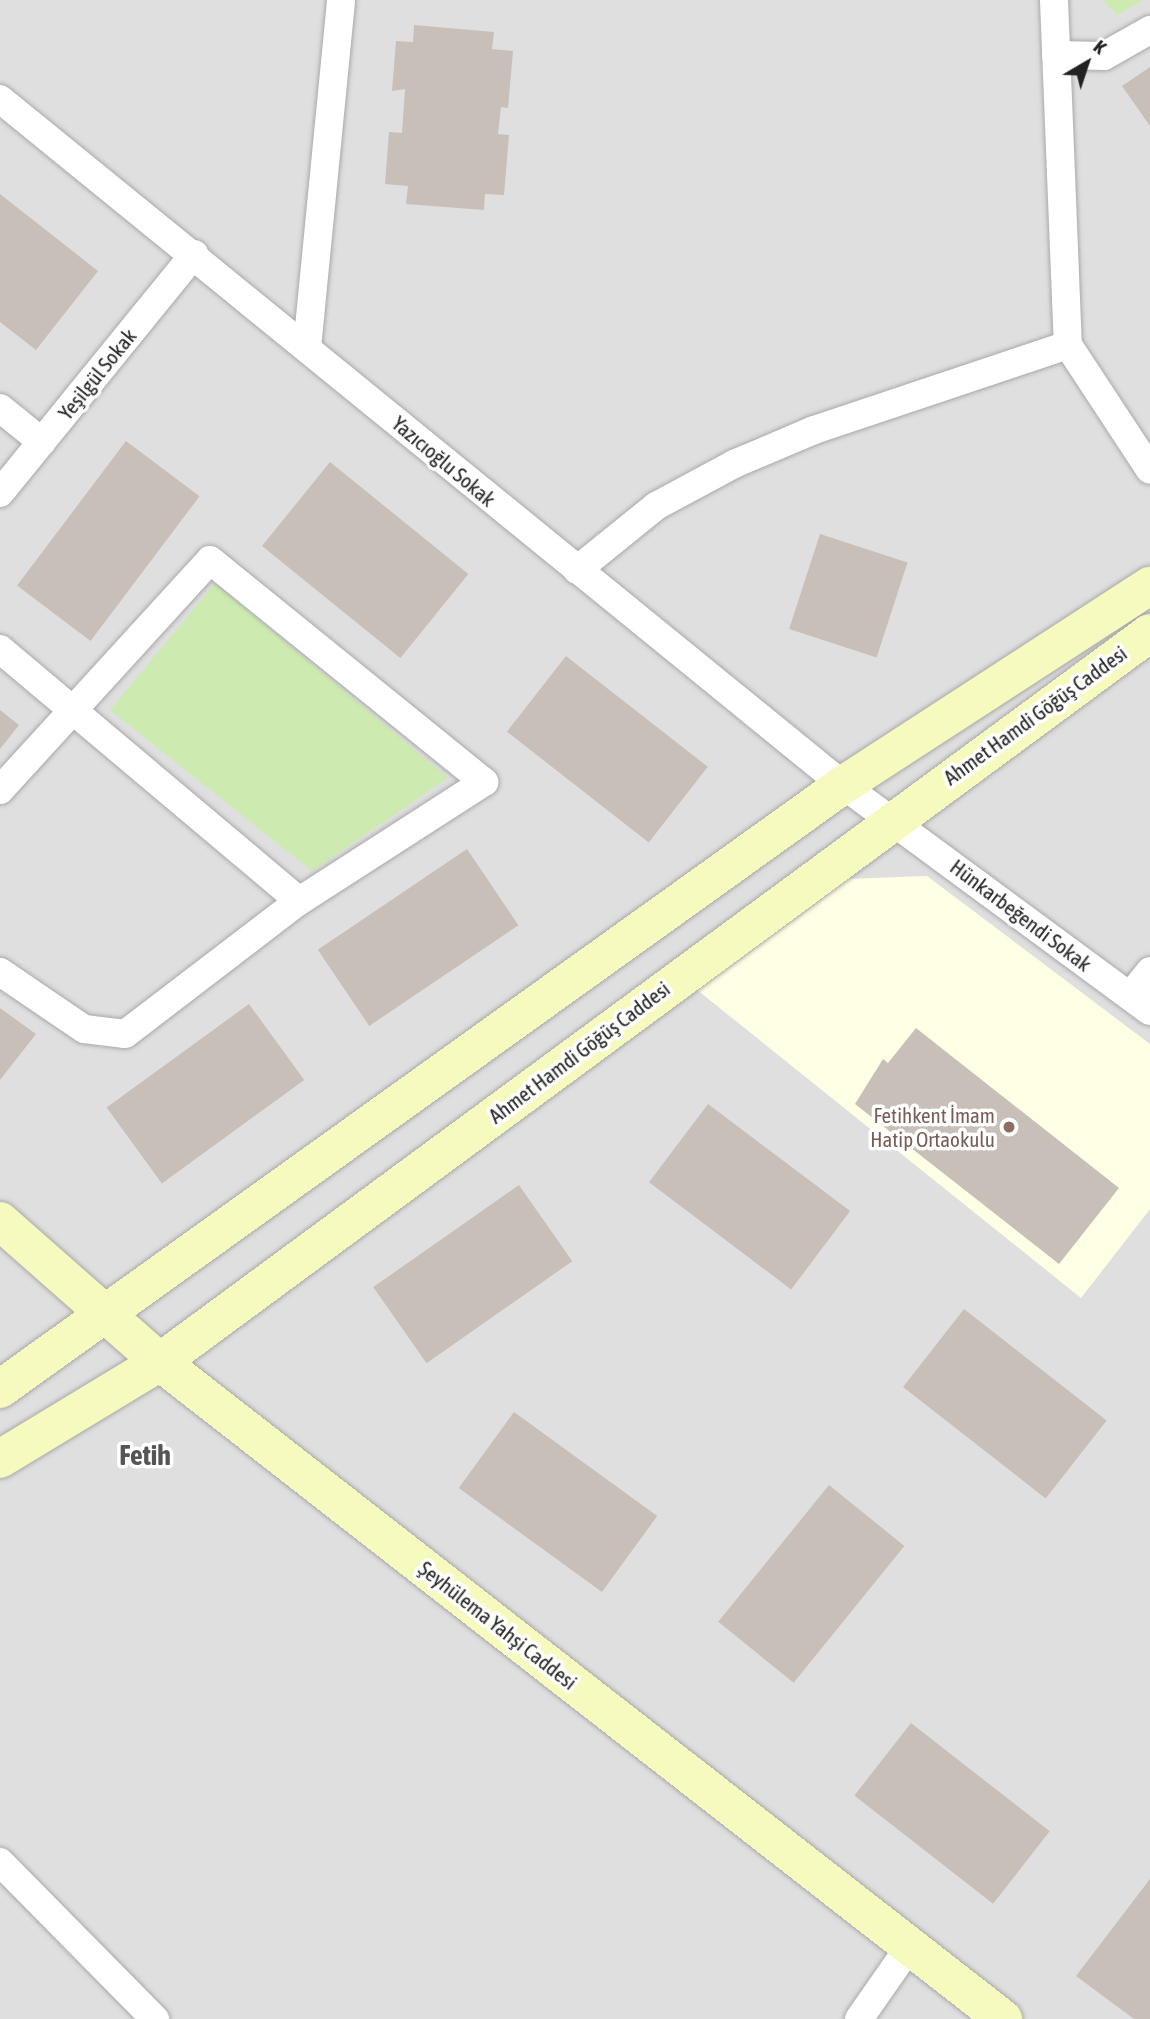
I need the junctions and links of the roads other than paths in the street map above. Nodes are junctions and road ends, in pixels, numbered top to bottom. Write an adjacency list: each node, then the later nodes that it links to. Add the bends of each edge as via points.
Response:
1 (341, 0): 8 (street)
2 (1052, 0): 4 (street)
3 (1150, 30): 4 (street, via 1104,56)
4 (1056, 55): 7 (street)
5 (0, 99): 6 (street, Yazıcıoğlu Sokak)
6 (194, 254): 8 (street, Yazıcıoğlu Sokak); 10 (street, Yeşilgül Sokak)
7 (1068, 345): 11 (street); 13 (street, via 814,430 734,464 656,506)
8 (307, 348): 13 (street, Yazıcıoğlu Sokak)
9 (0, 408): 10 (street)
10 (42, 442): 12 (street, Yeşilgül Sokak)
11 (1150, 470)
12 (0, 493)
13 (577, 570): 18 (street, Yazıcıoğlu Sokak)
14 (1150, 586): 18 (street, Ahmet Hamdi Göğüş Caddesi)
15 (1150, 633): 20 (street, Ahmet Hamdi Göğüş Caddesi)
16 (0, 649): 17 (street)
17 (74, 712): 19 (street); 21 (street); 21 (street, via 210,560 484,782)
18 (844, 785): 20 (street, Yazıcıoğlu Sokak); 26 (street, Ahmet Hamdi Göğüş Caddesi)
19 (0, 790)
20 (892, 818): 24 (street, Hünkarbeğendi Sokak); 27 (street, Ahmet Hamdi Göğüş Caddesi)
21 (299, 901): 23 (street, via 125,1034 84,1029)
22 (1150, 971): 24 (street)
23 (0, 972)
24 (1140, 1004)
25 (0, 1221): 26 (street, Şeyhülema Yahşi Caddesi)
26 (108, 1314): 27 (street, Şeyhülema Yahşi Caddesi); 28 (street, Ahmet Hamdi Göğüş Caddesi)
27 (160, 1362): 29 (street, Ahmet Hamdi Göğüş Caddesi); 31 (street, Şeyhülema Yahşi Caddesi)
28 (0, 1389)
29 (0, 1459)
30 (0, 1862): 32 (street)
31 (910, 1946): 33 (street); 34 (street, Şeyhülema Yahşi Caddesi)
32 (155, 2019)
33 (859, 2019)
34 (1003, 2019)

